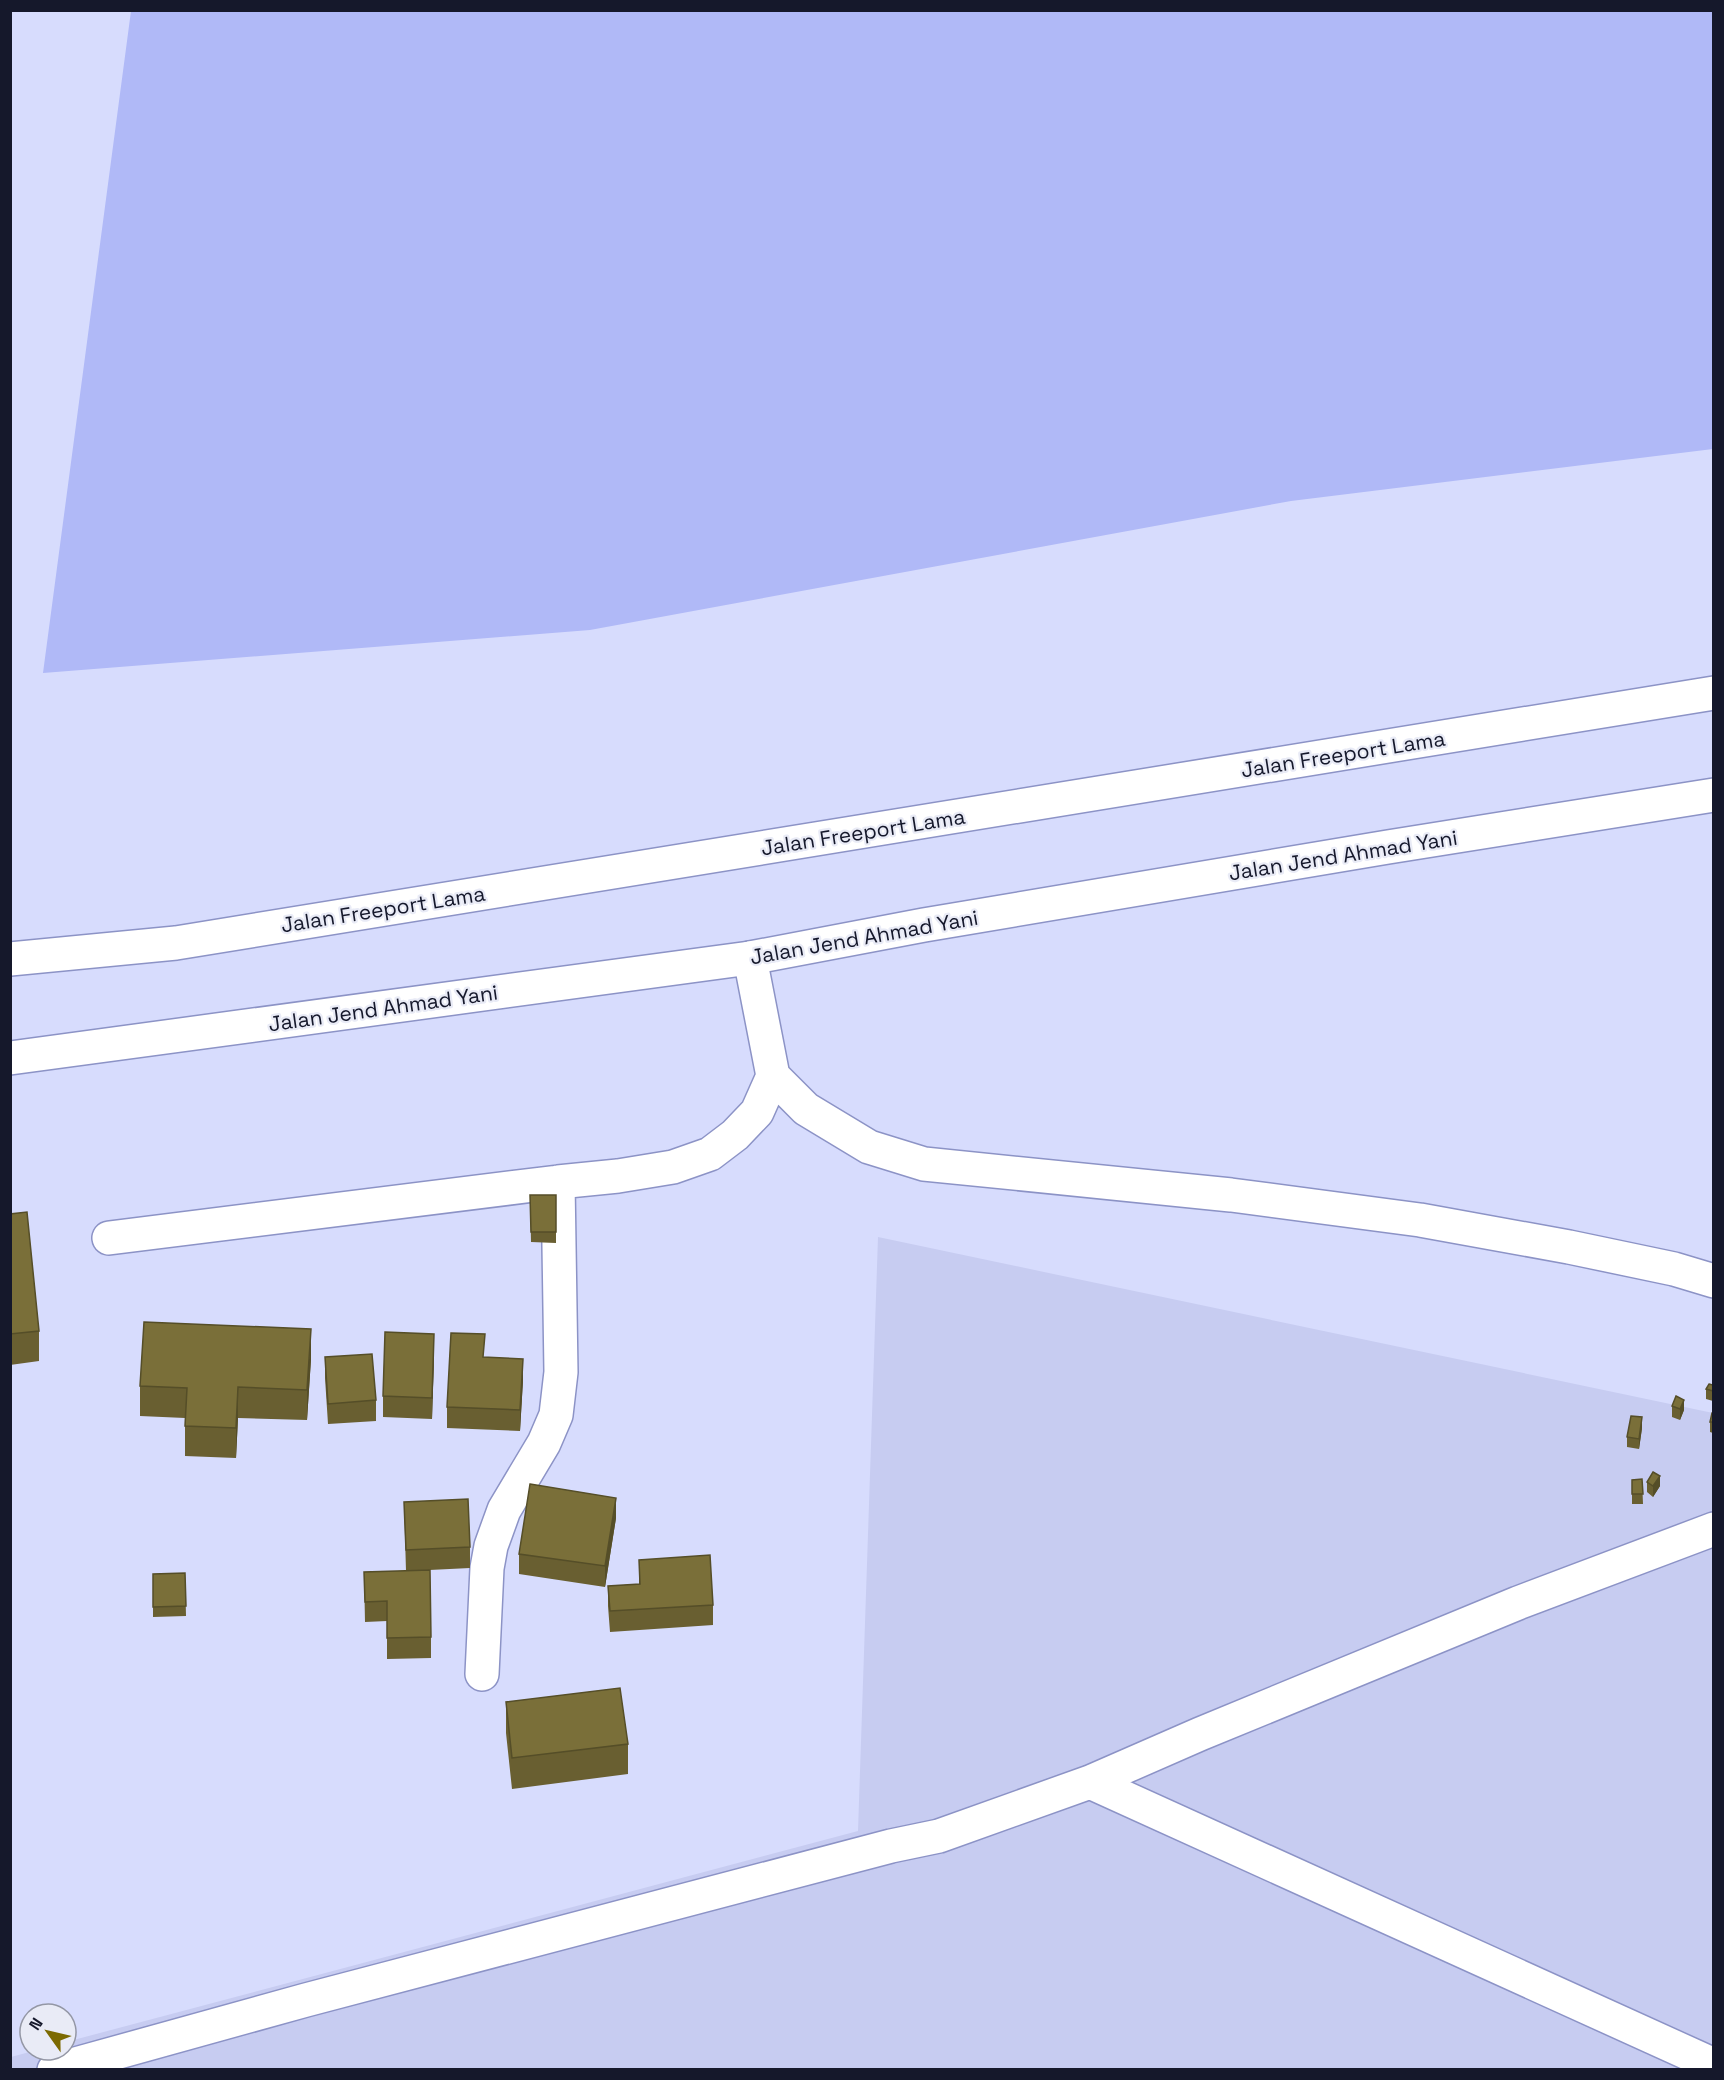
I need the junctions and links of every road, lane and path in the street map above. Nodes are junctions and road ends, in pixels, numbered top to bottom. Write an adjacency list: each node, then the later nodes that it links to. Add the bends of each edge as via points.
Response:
1 (1713, 693): 4 (street, Jalan Freeport Lama, via 176,943)
2 (1713, 795): 3 (street, Jalan Jend Ahmad Yani, via 1365,850)
3 (750, 958): 5 (street, Jalan Jend Ahmad Yani); 6 (street)
4 (10, 959)
5 (10, 1058)
6 (773, 1076): 7 (street, via 757,1112 710,1154 673,1167); 9 (street, via 806,1109 869,1147 924,1164 1231,1195 1420,1220 1651,1264)
7 (558, 1182): 8 (street); 11 (street, via 561,1372 556,1415 504,1510 491,1546)
8 (109, 1238)
9 (1713, 1281)
10 (1713, 1528): 12 (street, via 1518,1603)
11 (482, 1674)
12 (1090, 1782): 13 (street); 14 (street, via 939,1836 386,1979)
13 (1713, 2065)
14 (54, 2070)

